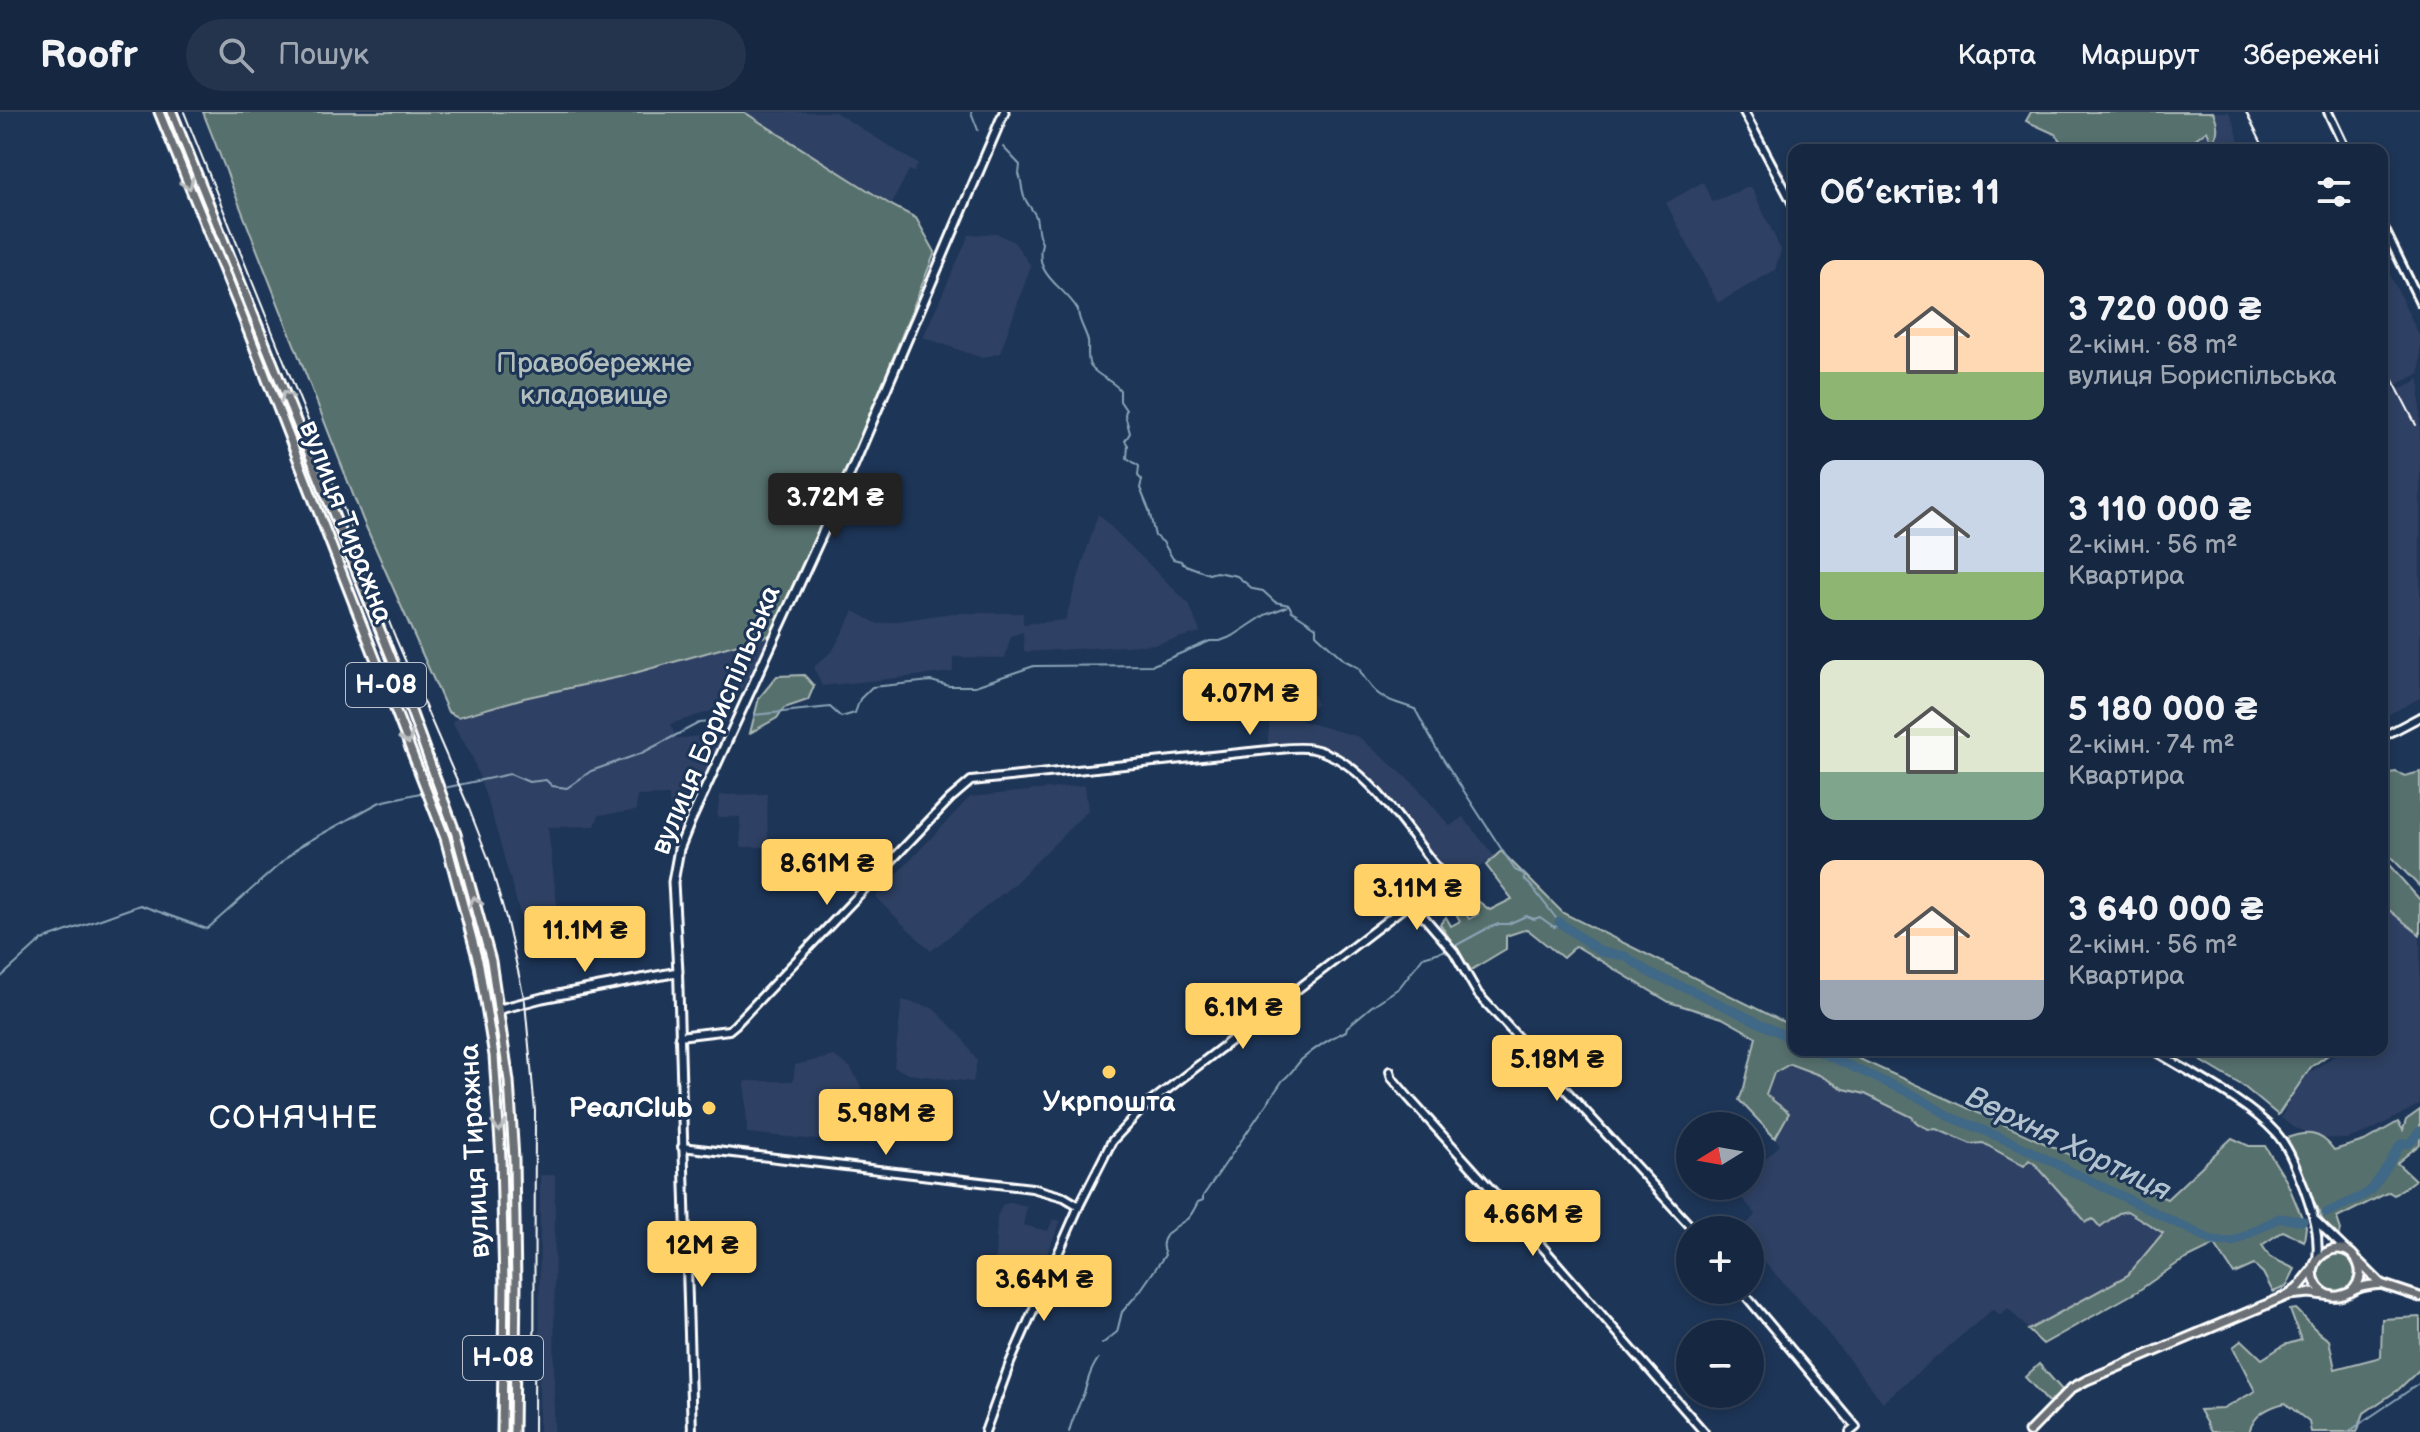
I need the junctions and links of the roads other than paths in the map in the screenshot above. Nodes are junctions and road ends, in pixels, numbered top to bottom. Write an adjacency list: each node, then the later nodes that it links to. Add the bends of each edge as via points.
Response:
1 (159, 112): 11 (main road, вулиця Тиражна / Н-08, one-way to 11)
2 (172, 112): 10 (main road, вулиця Тиражна / Н-08, one-way to 2)
3 (1004, 112): 17 (main road, вулиця Бориспільська, via 852,469 684,835 673,882)
4 (1744, 112): 7 (street)
5 (2328, 112): 6 (street)
6 (2343, 144)
7 (1788, 195)
8 (2388, 236): 9 (street)
9 (2420, 302)
10 (317, 474): 11 (main road); 12 (main road, вулиця Тиражна / Н-08)
11 (304, 481): 13 (main road, вулиця Тиражна / Н-08)
12 (375, 614): 13 (main road); 18 (main road, вулиця Тиражна / Н-08, one-way to 12, via 456,834)
13 (361, 621): 19 (main road, вулиця Тиражна / Н-08, one-way to 19, via 445,838)
14 (2420, 717): 15 (street)
15 (2388, 734)
16 (1411, 902): 20 (street, via 1440,883 1436,867 1366,780 1315,749 971,781 735,1025); 24 (street, via 1143,1108 1112,1141); 25 (street, via 1454,952 1478,994)
17 (678, 972): 18 (main road); 20 (street, вулиця Бориспільська)
18 (500, 1009): 19 (main road); 38 (main road, вулиця Тиражна / Н-08, via 514,1159)
19 (488, 1012): 37 (main road, вулиця Тиражна / Н-08, one-way to 37, via 501,1158)
20 (679, 1036): 23 (street, вулиця Бориспільська)
21 (2163, 1056): 26 (street, via 2252,1111 2276,1133)
22 (1390, 1071): 41 (street)
23 (682, 1147): 24 (street, via 1032,1188); 39 (street, вулиця Бориспільська)
24 (1079, 1206): 40 (street)
25 (1681, 1216)
26 (2316, 1221): 27 (street); 29 (street)
27 (2347, 1251): 28 (main road); 29 (main road, via 2328,1251)
28 (2355, 1257): 30 (main road); 31 (main road, via 2360,1275)
29 (2315, 1264): 32 (main road); 33 (main road, via 2314,1279)
30 (2381, 1284): 31 (main road); 34 (main road)
31 (2351, 1292): 33 (main road)
32 (2289, 1295): 33 (main road); 42 (main road, via 2072,1388)
33 (2332, 1296)
34 (2420, 1297)
35 (1752, 1304): 36 (street)
36 (1853, 1430)
37 (502, 1432)
38 (514, 1432)
39 (692, 1432)
40 (985, 1432)
41 (1704, 1432)
42 (2029, 1432)

